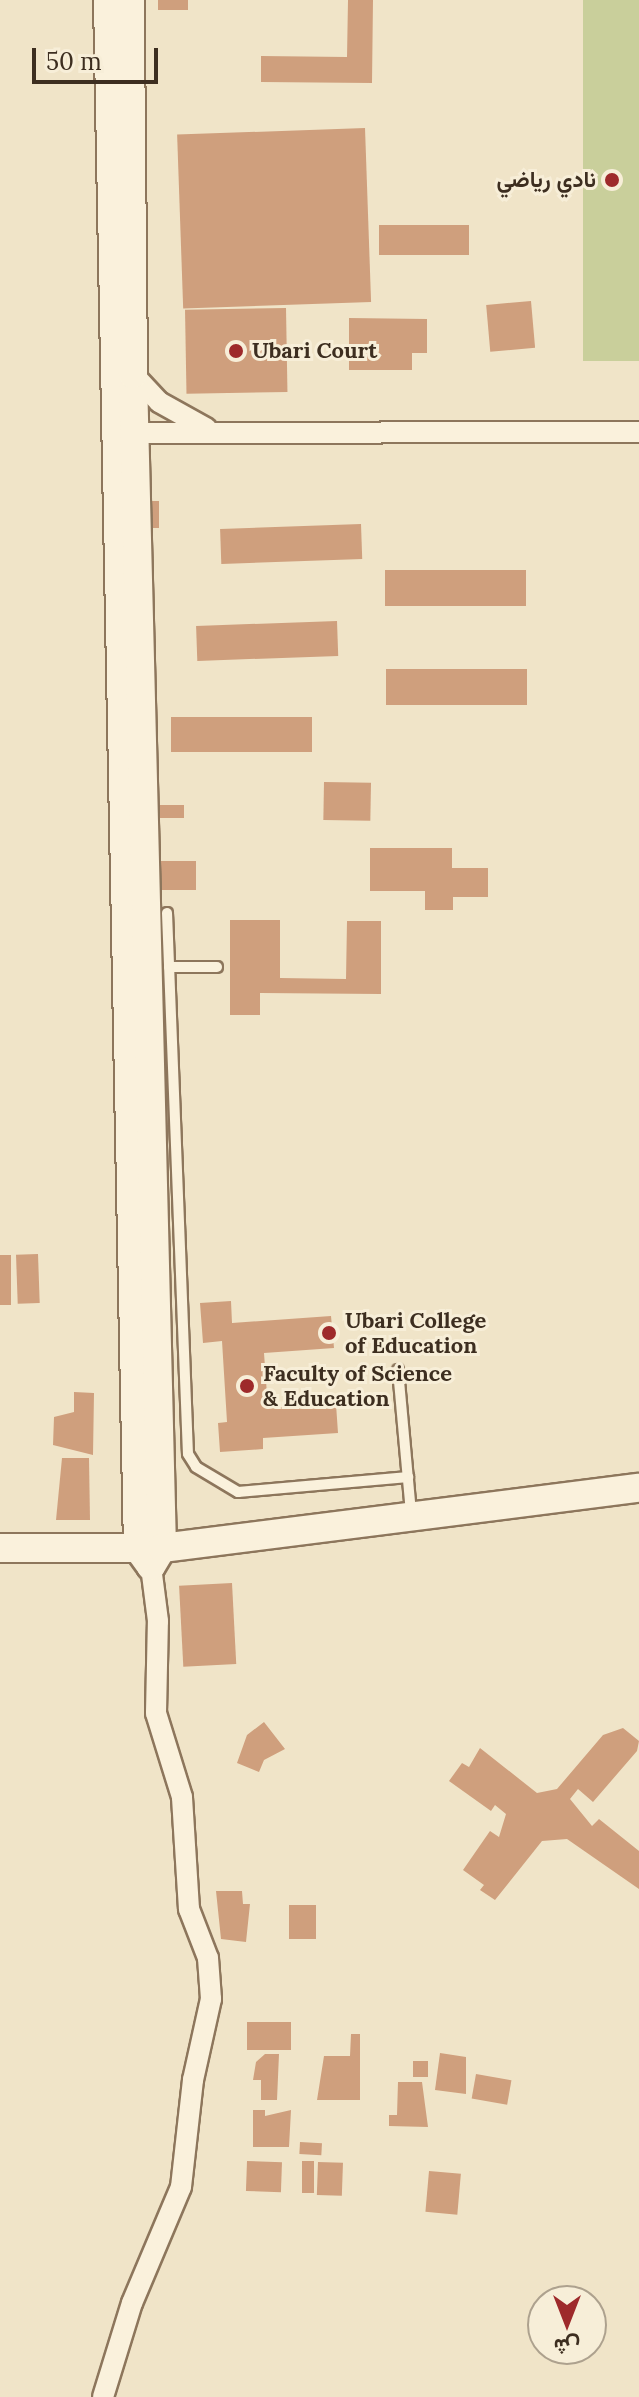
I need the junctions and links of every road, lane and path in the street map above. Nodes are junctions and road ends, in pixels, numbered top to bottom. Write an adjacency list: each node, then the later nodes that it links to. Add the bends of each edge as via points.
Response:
1 (108, 0): 6 (street)
2 (130, 0): 3 (street)
3 (133, 374): 4 (street, via 159,402); 6 (street)
4 (209, 430): 5 (street); 6 (street)
5 (639, 432)
6 (123, 433): 13 (street)
7 (167, 913): 8 (lane)
8 (169, 967): 9 (lane); 11 (lane, via 188,1454 196,1467 238,1492)
9 (217, 967)
10 (398, 1370): 11 (lane)
11 (408, 1477): 15 (lane)
12 (639, 1488): 15 (street)
13 (149, 1492): 16 (street, via 185,1532); 18 (street, via 120,1531); 19 (street)
14 (639, 1506): 19 (street)
15 (411, 1516): 16 (street)
16 (210, 1542): 19 (street)
17 (0, 1548): 18 (street)
18 (86, 1548): 19 (street)
19 (151, 1554): 20 (street); 21 (street, via 158,1621 156,1713 182,1797 189,1909 208,1958 211,1999 193,2080 181,2187 132,2303)
20 (0, 1565)
21 (103, 2397)

